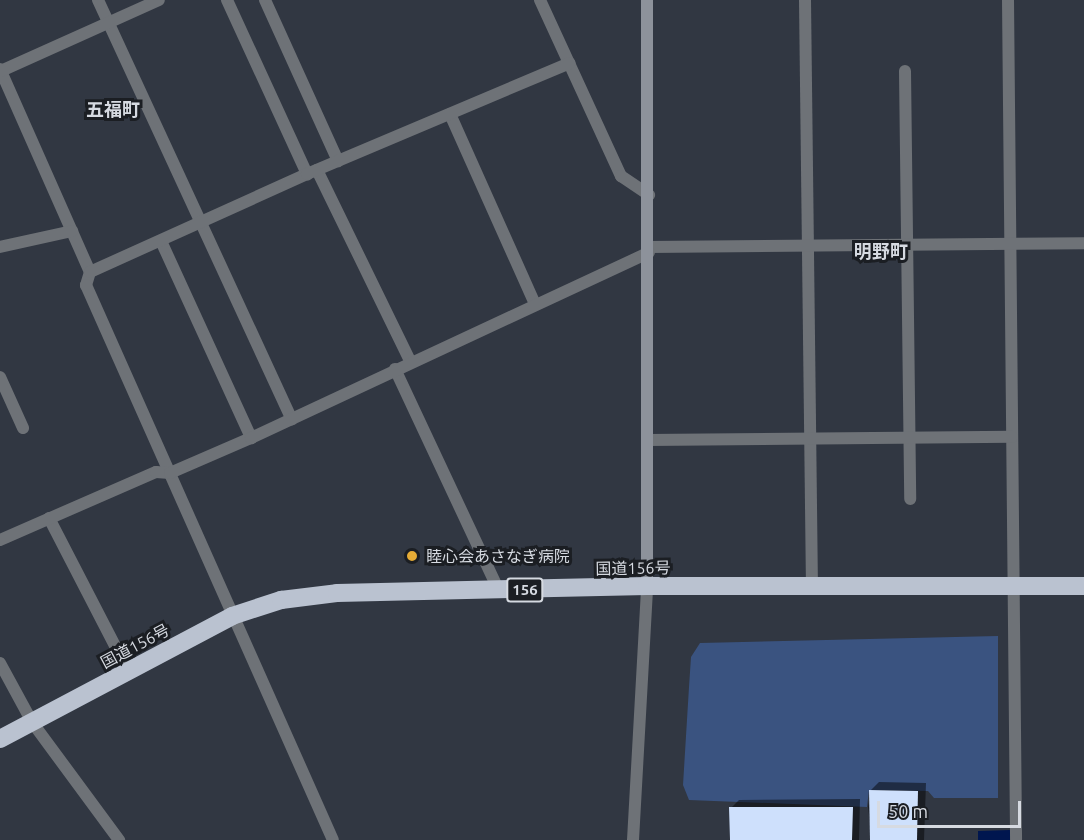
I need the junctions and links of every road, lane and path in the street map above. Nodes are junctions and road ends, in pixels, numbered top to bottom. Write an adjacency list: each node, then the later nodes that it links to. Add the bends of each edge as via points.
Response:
1 (98, 0): 9 (street)
2 (159, 0): 9 (street)
3 (227, 0): 15 (street)
4 (265, 0): 14 (street)
5 (540, 0): 10 (street)
6 (647, 0): 16 (street)
7 (805, 0): 22 (street)
8 (1008, 0): 20 (street)
9 (108, 23): 11 (street); 17 (street)
10 (570, 63): 13 (street); 16 (street, via 621,176)
11 (0, 70): 18 (street)
12 (905, 71): 23 (street)
13 (450, 114): 14 (street); 27 (street)
14 (338, 161): 15 (street)
15 (312, 172): 17 (street); 28 (street)
16 (650, 195): 25 (street)
17 (202, 223): 19 (street); 31 (street)
18 (72, 231): 24 (street); 26 (street)
19 (161, 241): 26 (street); 36 (street)
20 (1009, 243): 21 (street); 23 (street); 35 (street)
21 (1084, 243)
22 (808, 245): 23 (street); 25 (street); 33 (street)
23 (909, 245): 34 (street)
24 (0, 247)
25 (648, 249): 27 (street); 37 (street)
26 (90, 272): 38 (street, via 86,285)
27 (535, 304): 28 (street)
28 (410, 361): 29 (street)
29 (396, 369): 31 (street); 46 (street)
30 (0, 377): 32 (street)
31 (292, 418): 36 (street)
32 (23, 428)
33 (809, 437): 34 (street); 37 (street); 43 (street)
34 (909, 437): 35 (street); 39 (street)
35 (1012, 437): 44 (street)
36 (251, 438): 38 (street)
37 (647, 440): 42 (street)
38 (170, 473): 40 (street, via 156,472); 47 (street)
39 (910, 499)
40 (49, 518): 41 (street); 49 (street)
41 (0, 540)
42 (647, 586): 43 (highway, 国道156号 / 156); 46 (highway, 国道156号 / 156); 54 (street)
43 (812, 586): 44 (highway, 国道156号 / 156)
44 (1014, 586): 45 (highway, 国道156号 / 156); 55 (street)
45 (1084, 586)
46 (499, 591): 47 (highway, 国道156号 / 156, via 337,593 281,600)
47 (232, 616): 49 (highway, 国道156号 / 156); 53 (street)
48 (0, 663): 50 (street)
49 (128, 671): 50 (highway, 国道156号 / 156)
50 (32, 722): 51 (highway, 国道156号 / 156); 52 (street)
51 (0, 740)
52 (119, 840)
53 (333, 840)
54 (633, 840)
55 (1016, 840)

